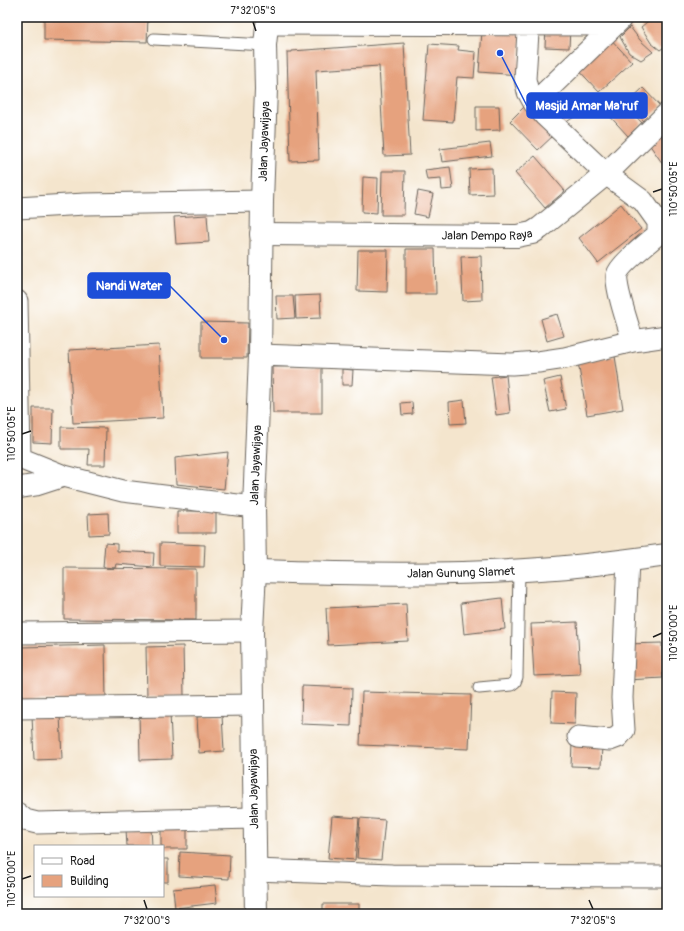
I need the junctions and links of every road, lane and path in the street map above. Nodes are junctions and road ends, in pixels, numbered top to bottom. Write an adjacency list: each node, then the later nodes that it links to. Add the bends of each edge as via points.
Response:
1 (268, 20): 2 (street); 5 (main road, Jalan Jayawijaya)
2 (529, 21): 3 (street); 6 (street, via 525,79)
3 (619, 21): 6 (street)
4 (154, 38): 5 (lane)
5 (265, 45): 9 (main road, Jalan Jayawijaya)
6 (534, 103): 8 (street)
7 (667, 114): 8 (main road, Jalan Dempo Raya)
8 (606, 174): 11 (main road, Jalan Dempo Raya, via 540,228 532,233 517,236); 14 (street, via 643,201 658,222 658,234 623,265 617,275 619,292)
9 (262, 202): 10 (street, via 85,204); 11 (main road, Jalan Jayawijaya)
10 (17, 208)
11 (261, 234): 15 (main road, Jalan Jayawijaya)
12 (17, 301): 16 (street)
13 (667, 336): 14 (street)
14 (633, 342): 15 (street, via 552,360 512,364)
15 (260, 355): 19 (main road, Jalan Jayawijaya)
16 (18, 457): 17 (street)
17 (64, 476): 18 (street); 19 (street, via 123,490)
18 (17, 488)
19 (254, 507): 23 (main road, Jalan Jayawijaya)
20 (667, 555): 21 (main road, Jalan Gunung Slamet)
21 (628, 560): 22 (main road, Jalan Gunung Slamet); 29 (street, via 622,698 624,730 618,737 610,740)
22 (519, 570): 23 (main road, Jalan Gunung Slamet, via 342,573); 26 (lane, via 517,677 511,685)
23 (255, 571): 24 (main road, Jalan Jayawijaya)
24 (252, 631): 25 (street); 27 (main road, Jalan Jayawijaya)
25 (17, 633)
26 (479, 688)
27 (253, 705): 28 (street); 31 (main road, Jalan Jayawijaya)
28 (17, 708)
29 (578, 737)
30 (17, 813): 31 (street, via 25,820 37,823)
31 (254, 818): 32 (main road, Jalan Jayawijaya)
32 (256, 870): 33 (street, via 392,875); 34 (main road, Jalan Jayawijaya)
33 (667, 876)
34 (256, 914)

